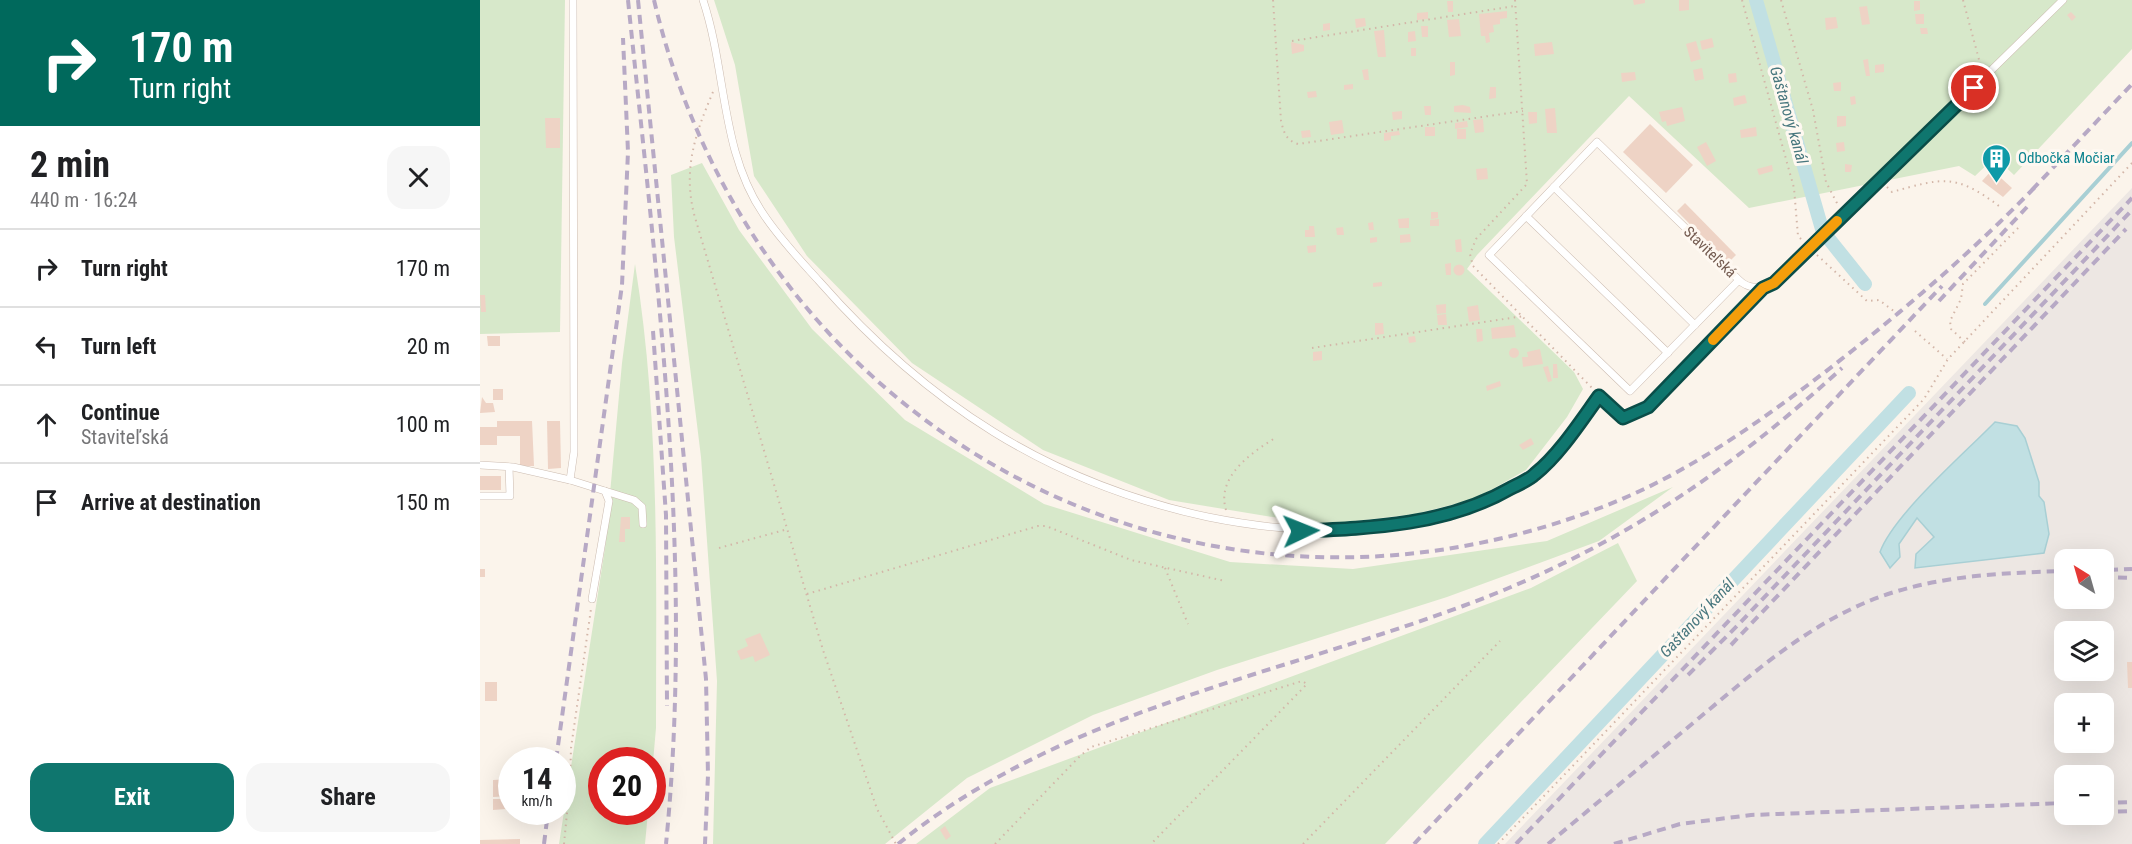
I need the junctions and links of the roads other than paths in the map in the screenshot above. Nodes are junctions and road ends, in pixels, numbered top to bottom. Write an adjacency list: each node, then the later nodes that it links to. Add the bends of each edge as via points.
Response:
1 (573, 0): 12 (lane, via 574,452)
2 (703, 0): 7 (lane, via 738,164 765,216 852,319 912,374 969,417 1039,460 1158,506 1301,531 1364,529 1423,521 1492,499 1535,474 1575,430 1599,396 1623,418 1648,407)
3 (2063, 0): 7 (lane, via 1880,182 1774,283)
4 (1554, 187): 5 (lane); 6 (lane, Staviteľská, via 1597,142); 8 (lane)
5 (1526, 216): 9 (lane); 9 (lane, via 1489,255 1505,271 1630,391)
6 (1739, 280): 7 (lane, Staviteľská); 8 (lane)
7 (1763, 288)
8 (1695, 325): 9 (lane)
9 (1668, 353)
10 (480, 465): 11 (lane)
11 (509, 467): 12 (lane); 14 (lane, via 510,496)
12 (570, 480): 13 (lane)
13 (605, 491): 15 (lane, via 634,500 642,507); 16 (lane, via 609,501)
14 (480, 496)
15 (643, 524)
16 (592, 599)

